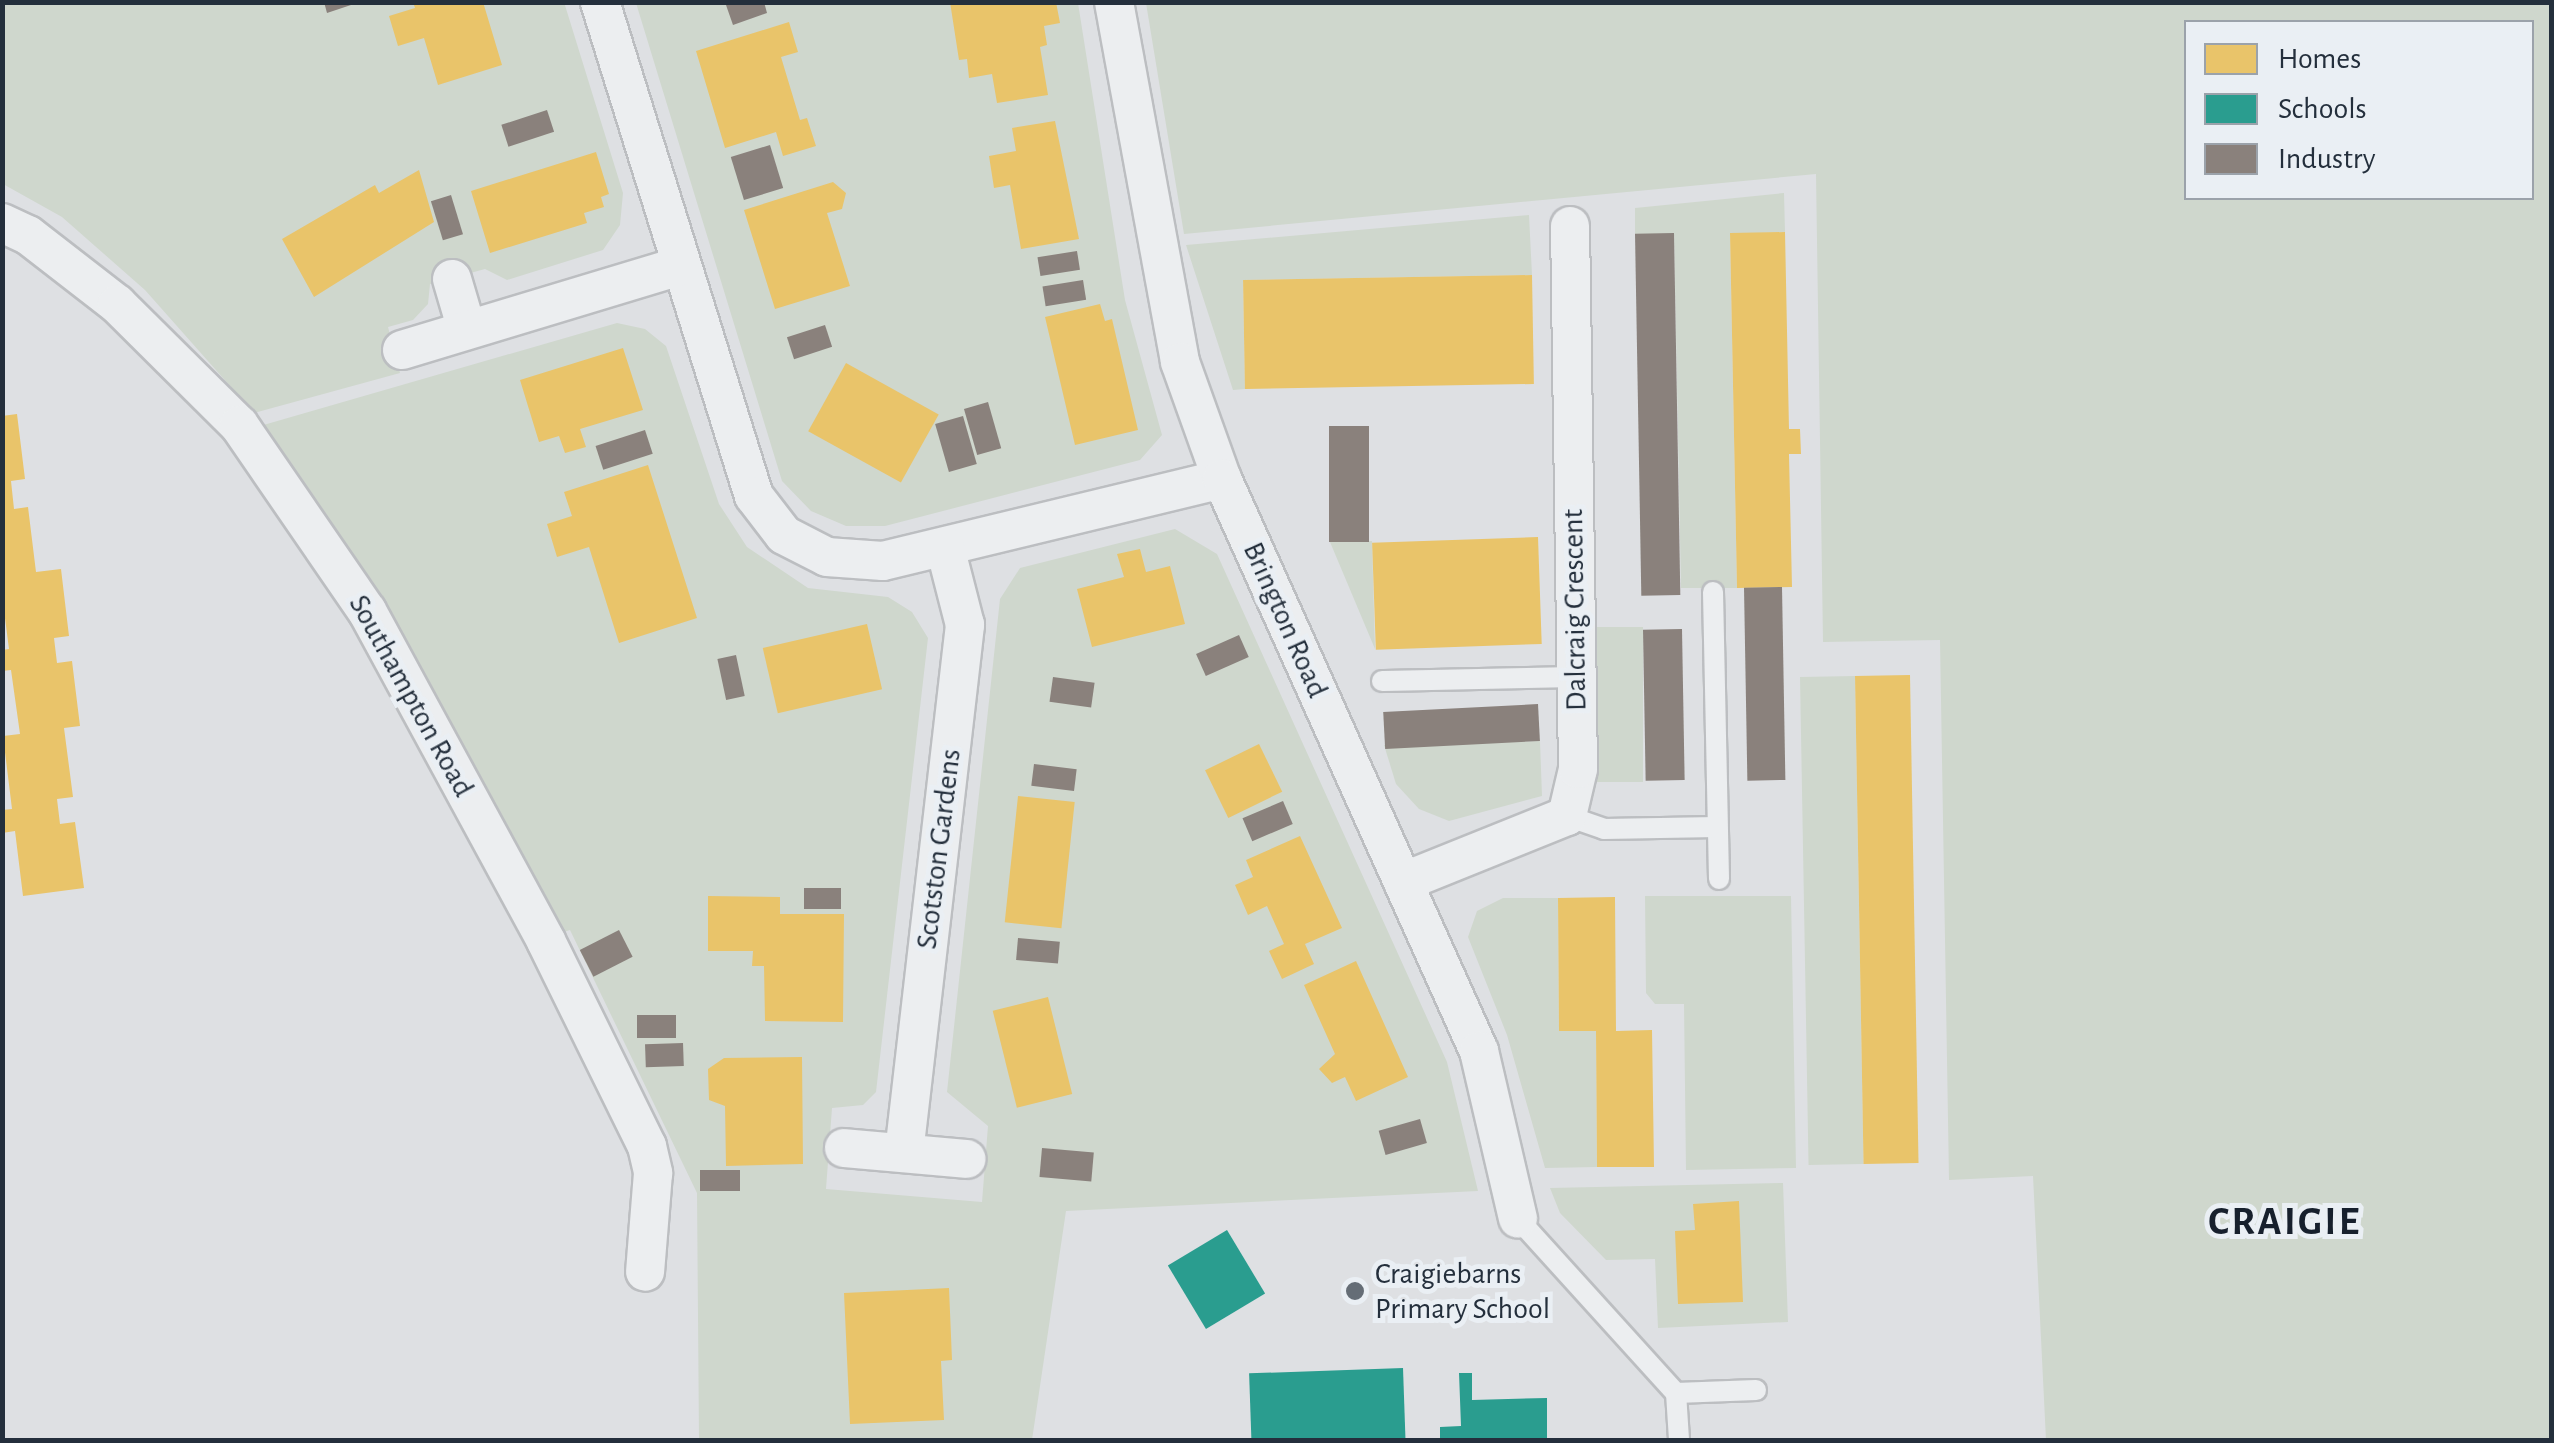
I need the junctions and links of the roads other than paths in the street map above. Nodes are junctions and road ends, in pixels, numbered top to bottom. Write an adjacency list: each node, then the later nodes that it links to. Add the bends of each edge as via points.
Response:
1 (600, 2): 5 (street)
2 (1114, 2): 9 (street, Brington Road, via 1180,362)
3 (2, 223): 22 (street, Southampton Road, via 28,235 117,304 239,425 366,611 546,941 647,1146 652,1172)
4 (1570, 226): 12 (street, Dalcraig Crescent)
5 (680, 266): 7 (street); 10 (street, via 754,496 784,535 827,557 882,561)
6 (452, 280): 7 (street)
7 (468, 330): 8 (street)
8 (402, 350)
9 (1222, 479): 10 (street); 17 (street, Brington Road)
10 (945, 548): 19 (street, Scotston Gardens, via 965,625)
11 (1712, 592): 15 (lane)
12 (1576, 677): 13 (lane); 14 (street, Dalcraig Crescent, via 1578,769)
13 (1382, 681)
14 (1567, 816): 15 (lane, via 1604,829); 17 (street)
15 (1718, 827): 16 (lane)
16 (1719, 879)
17 (1403, 882): 21 (street, Brington Road, via 1479,1051)
18 (844, 1148): 19 (street)
19 (904, 1154): 20 (street)
20 (966, 1159)
21 (1518, 1219): 24 (lane)
22 (645, 1272)
23 (1756, 1390): 24 (lane)
24 (1676, 1392): 25 (lane)
25 (1679, 1440)

